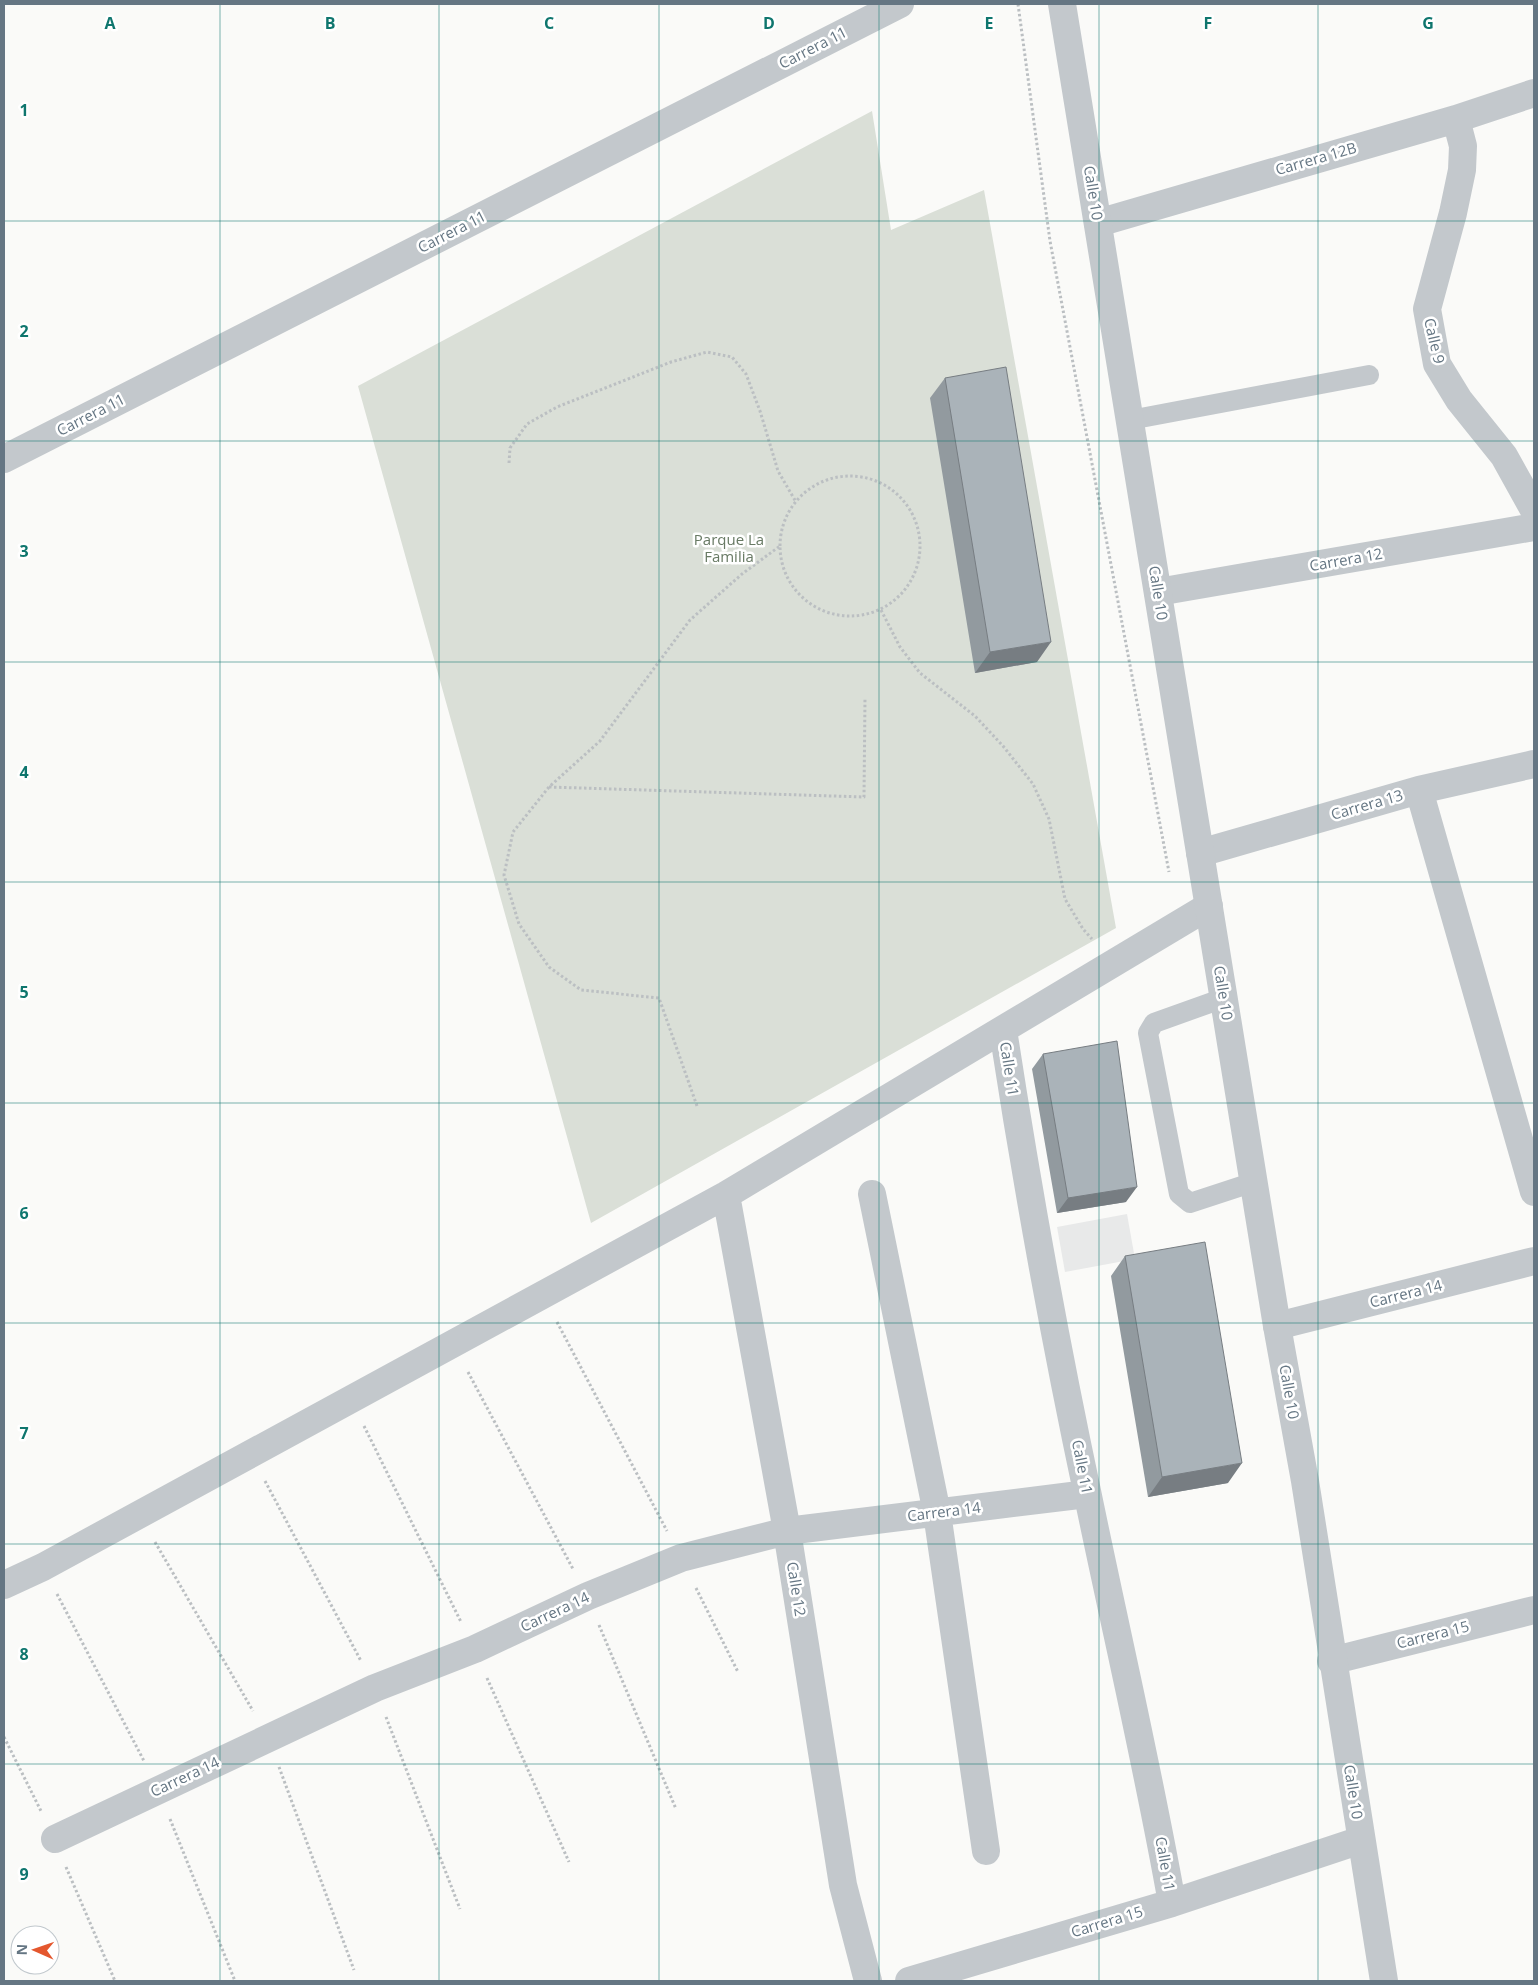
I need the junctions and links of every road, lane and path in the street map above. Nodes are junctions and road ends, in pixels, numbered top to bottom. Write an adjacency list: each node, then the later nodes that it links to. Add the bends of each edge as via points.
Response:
1 (900, 4): 8 (street, Carrera 11)
2 (1062, 4): 5 (street, Calle 10)
3 (1534, 93): 4 (street, Carrera 12B)
4 (1456, 119): 5 (street, Carrera 12B); 11 (street, Calle 9, via 1463,146 1462,170 1454,213 1427,309 1438,364 1460,400 1504,456)
5 (1098, 223): 7 (street, Calle 10)
6 (1369, 375): 7 (lane)
7 (1130, 420): 14 (street, Calle 10)
8 (4, 459)
9 (508, 463): 10 (path, via 510,448 527,424 557,407 671,362 707,352 732,357 746,374 778,471)
10 (796, 502): 13 (path, via 784,522); 15 (path, via 813,487 835,478 857,476 879,482 898,495 912,513 920,534 919,557 913,579 899,597)
11 (1534, 510)
12 (1534, 527): 14 (street, Carrera 12)
13 (780, 546): 15 (path, via 784,570 795,590 813,606 834,615 858,617); 18 (path, via 742,574 690,620 600,741)
14 (1158, 592): 20 (street, Calle 10)
15 (880, 610): 22 (path, via 900,647 920,674 975,716 1033,784 1049,819 1066,899 1083,929)
16 (865, 698): 18 (path, via 864,797)
17 (1534, 764): 19 (street, Carrera 13)
18 (549, 787): 25 (path, via 513,832 504,875 518,924 549,966 582,990 660,998)
19 (1419, 790): 20 (street, Carrera 13); 27 (street)
20 (1200, 853): 21 (street, Calle 10)
21 (1209, 906): 22 (street); 23 (street, Calle 10)
22 (1114, 964): 24 (street)
23 (1224, 998): 26 (street, Calle 10); 26 (lane, via 1154,1023 1148,1034 1179,1194 1190,1203)
24 (1002, 1030): 29 (street); 33 (street, Calle 11, via 1023,1164)
25 (697, 1106)
26 (1254, 1182): 32 (street, Calle 10)
27 (1534, 1192)
28 (872, 1194): 34 (street)
29 (726, 1195): 31 (street); 35 (street, Calle 12)
30 (1534, 1261): 32 (street, Carrera 14)
31 (543, 1294): 36 (path); 37 (street, via 52,1562)
32 (1277, 1326): 39 (street, Calle 10)
33 (1087, 1494): 34 (street, Carrera 14); 44 (street, Calle 11)
34 (937, 1513): 35 (street, Carrera 14); 43 (street)
35 (786, 1531): 36 (street, Carrera 14); 45 (street, Calle 12, via 843,1885)
36 (681, 1558): 40 (path); 41 (street, Carrera 14, via 588,1596 474,1649 375,1688)
37 (4, 1585)
38 (1534, 1610): 39 (street, Carrera 15)
39 (1332, 1661): 42 (street, Calle 10)
40 (738, 1672)
41 (54, 1839)
42 (1361, 1840): 44 (street, Carrera 15); 47 (street, Calle 10)
43 (986, 1851)
44 (1172, 1904): 46 (street, Carrera 15)
45 (868, 1981)
46 (909, 1981)
47 (1384, 1981)

